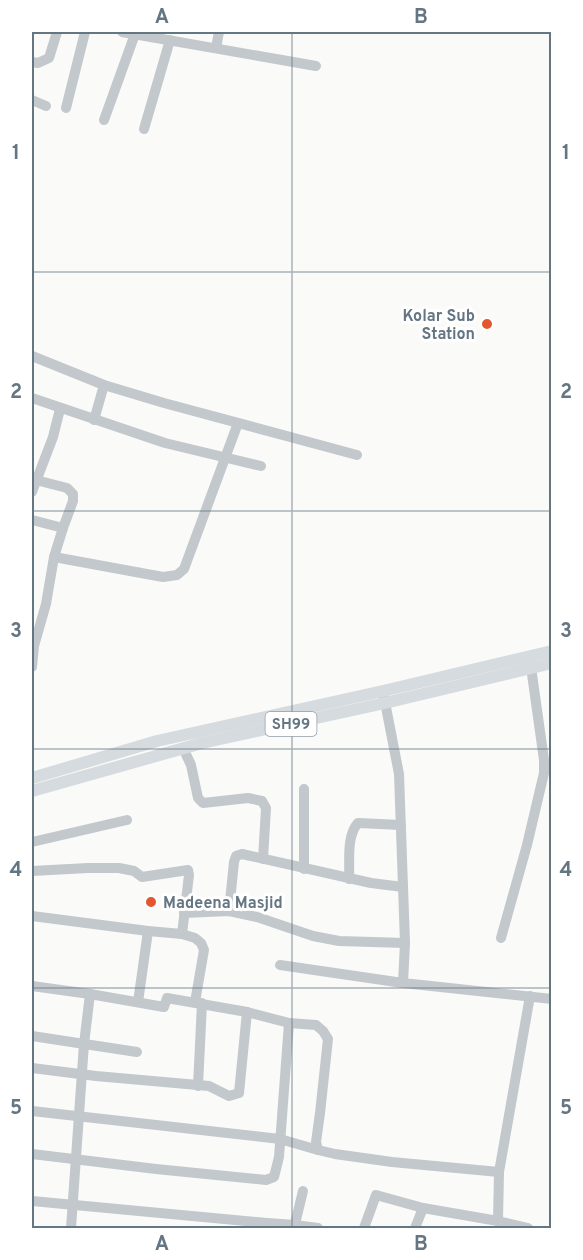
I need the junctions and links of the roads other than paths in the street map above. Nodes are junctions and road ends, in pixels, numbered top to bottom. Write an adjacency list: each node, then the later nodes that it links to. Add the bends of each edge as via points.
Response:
1 (57, 32): 8 (street, via 49,58)
2 (85, 32): 12 (street)
3 (122, 32): 5 (street)
4 (219, 32): 7 (street)
5 (135, 34): 6 (street); 13 (street)
6 (170, 40): 7 (street); 14 (street)
7 (216, 48): 9 (street)
8 (32, 62)
9 (316, 66)
10 (32, 100): 11 (street)
11 (46, 106)
12 (66, 108)
13 (104, 120)
14 (144, 129)
15 (32, 356): 16 (street)
16 (104, 385): 19 (street); 20 (street)
17 (32, 398): 18 (street)
18 (60, 409): 19 (street); 24 (street, via 53,437)
19 (94, 420): 22 (street)
20 (238, 423): 21 (street); 22 (street)
21 (357, 455)
22 (226, 458): 23 (street); 28 (street, via 184,570 177,575 163,577)
23 (261, 466)
24 (34, 479): 25 (street); 27 (street, via 67,488 73,494)
25 (32, 492)
26 (32, 520): 27 (street)
27 (63, 528): 28 (street)
28 (54, 557): 32 (street)
29 (552, 651): 30 (main road, SH99)
30 (531, 662): 31 (main road, SH99); 33 (main road, SH99); 51 (street, via 544,773)
31 (552, 663)
32 (32, 667)
33 (384, 697): 34 (main road, SH99); 35 (main road, SH99, via 157,741); 39 (street, via 399,774)
34 (183, 748): 37 (main road, SH99); 41 (street, via 203,803 248,798 262,801 266,808)
35 (32, 778)
36 (303, 789): 42 (street)
37 (32, 791)
38 (127, 820): 40 (street)
39 (400, 825): 44 (street, via 355,826); 45 (street)
40 (32, 842)
41 (263, 859): 42 (street); 46 (street, via 236,856)
42 (304, 869): 44 (street)
43 (32, 871): 47 (street, via 119,868 142,877 188,870)
44 (349, 879): 45 (street)
45 (403, 887): 52 (street)
46 (229, 911): 47 (street); 52 (street, via 322,938)
47 (184, 913): 50 (street)
48 (32, 916): 49 (street)
49 (148, 931): 50 (street); 59 (street)
50 (182, 934): 60 (street, via 201,943 204,950)
51 (501, 938)
52 (405, 943): 54 (street)
53 (280, 964): 54 (street)
54 (403, 983): 57 (street)
55 (32, 986): 56 (street)
56 (90, 994): 59 (street); 64 (street)
57 (530, 996): 58 (street); 75 (street)
58 (552, 999)
59 (138, 1002): 60 (street, via 164,1007 167,998)
60 (199, 1003): 61 (street); 68 (street)
61 (247, 1012): 62 (street); 68 (street, via 239,1093 229,1096 209,1086)
62 (290, 1023): 71 (street); 72 (street, via 316,1025 328,1039)
63 (32, 1036): 64 (street)
64 (84, 1044): 65 (street); 67 (street)
65 (137, 1052)
66 (32, 1068): 67 (street)
67 (82, 1074): 68 (street); 70 (street)
68 (198, 1086)
69 (32, 1111): 70 (street)
70 (79, 1117): 71 (street); 74 (street)
71 (280, 1139): 72 (street); 74 (street, via 274,1177 266,1180)
72 (318, 1150): 75 (street)
73 (32, 1154): 74 (street)
74 (75, 1159): 78 (street)
75 (499, 1172): 80 (street)
76 (303, 1191): 81 (street)
77 (32, 1201): 78 (street)
78 (73, 1205): 81 (street); 82 (street)
79 (423, 1208): 80 (street); 84 (street, via 376,1195); 85 (street)
80 (492, 1223): 86 (street)
81 (295, 1227): 83 (street)
82 (71, 1228)
83 (318, 1228)
84 (364, 1228)
85 (415, 1228)
86 (528, 1228)

